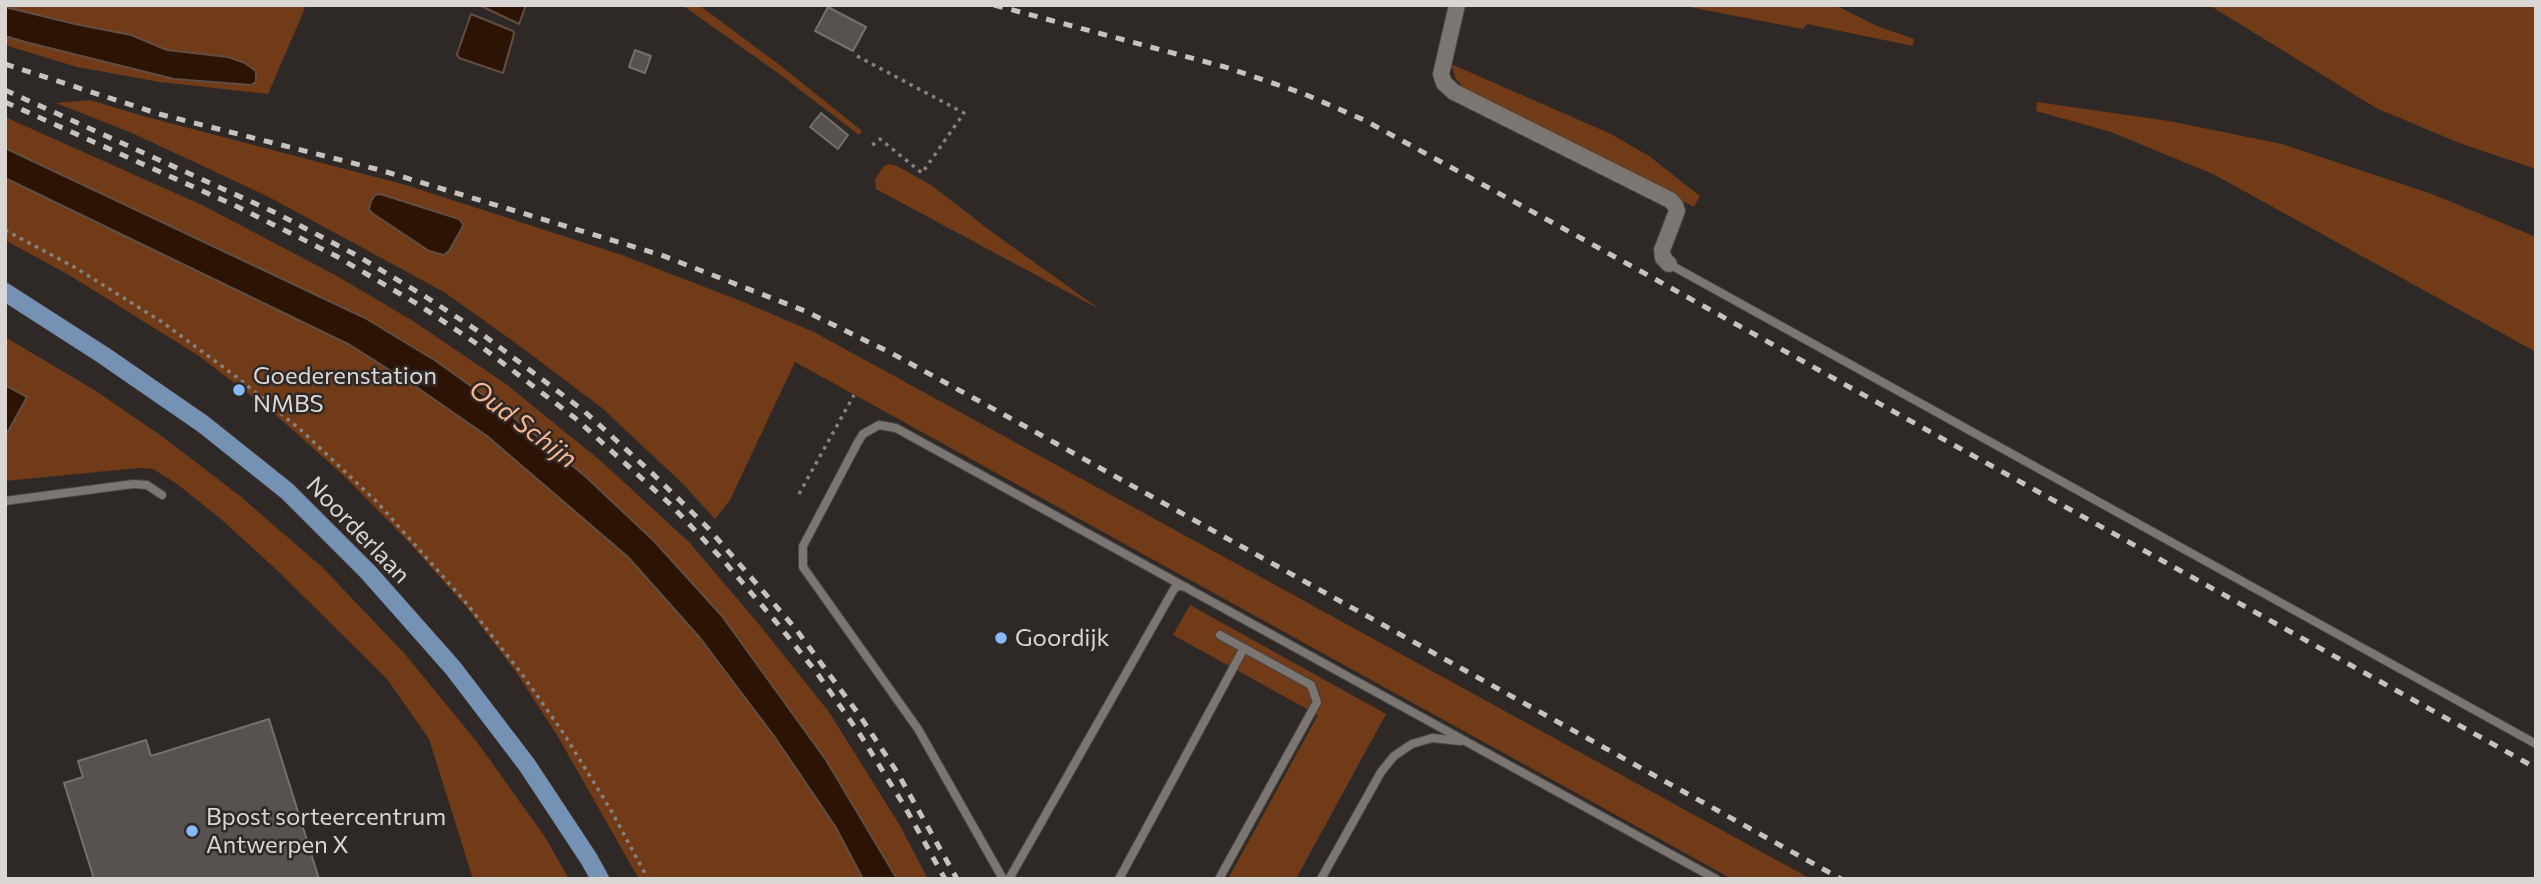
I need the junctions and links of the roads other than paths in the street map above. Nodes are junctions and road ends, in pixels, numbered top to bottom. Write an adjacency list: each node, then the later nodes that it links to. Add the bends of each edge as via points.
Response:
1 (1457, 5): 2 (street, via 1441,74 1444,83 1670,200 1677,211 1662,250)
2 (1669, 264): 9 (lane)
3 (5, 292): 11 (main road, Noorderlaan, via 203,424 296,500 453,668 527,765)
4 (162, 495): 5 (lane, via 147,485 133,484)
5 (5, 501)
6 (1186, 587): 10 (lane); 12 (lane, via 896,428 878,425 863,434 803,546 803,567 918,729); 13 (lane, via 1174,589)
7 (1220, 635): 8 (lane)
8 (1244, 648): 14 (lane); 15 (lane, via 1311,685 1317,702)
9 (2536, 744)
10 (1473, 745): 16 (lane, via 1453,738 1432,738 1394,756); 17 (lane)
11 (600, 879)
12 (1003, 879)
13 (1009, 879)
14 (1119, 879)
15 (1219, 879)
16 (1321, 879)
17 (1716, 879)

